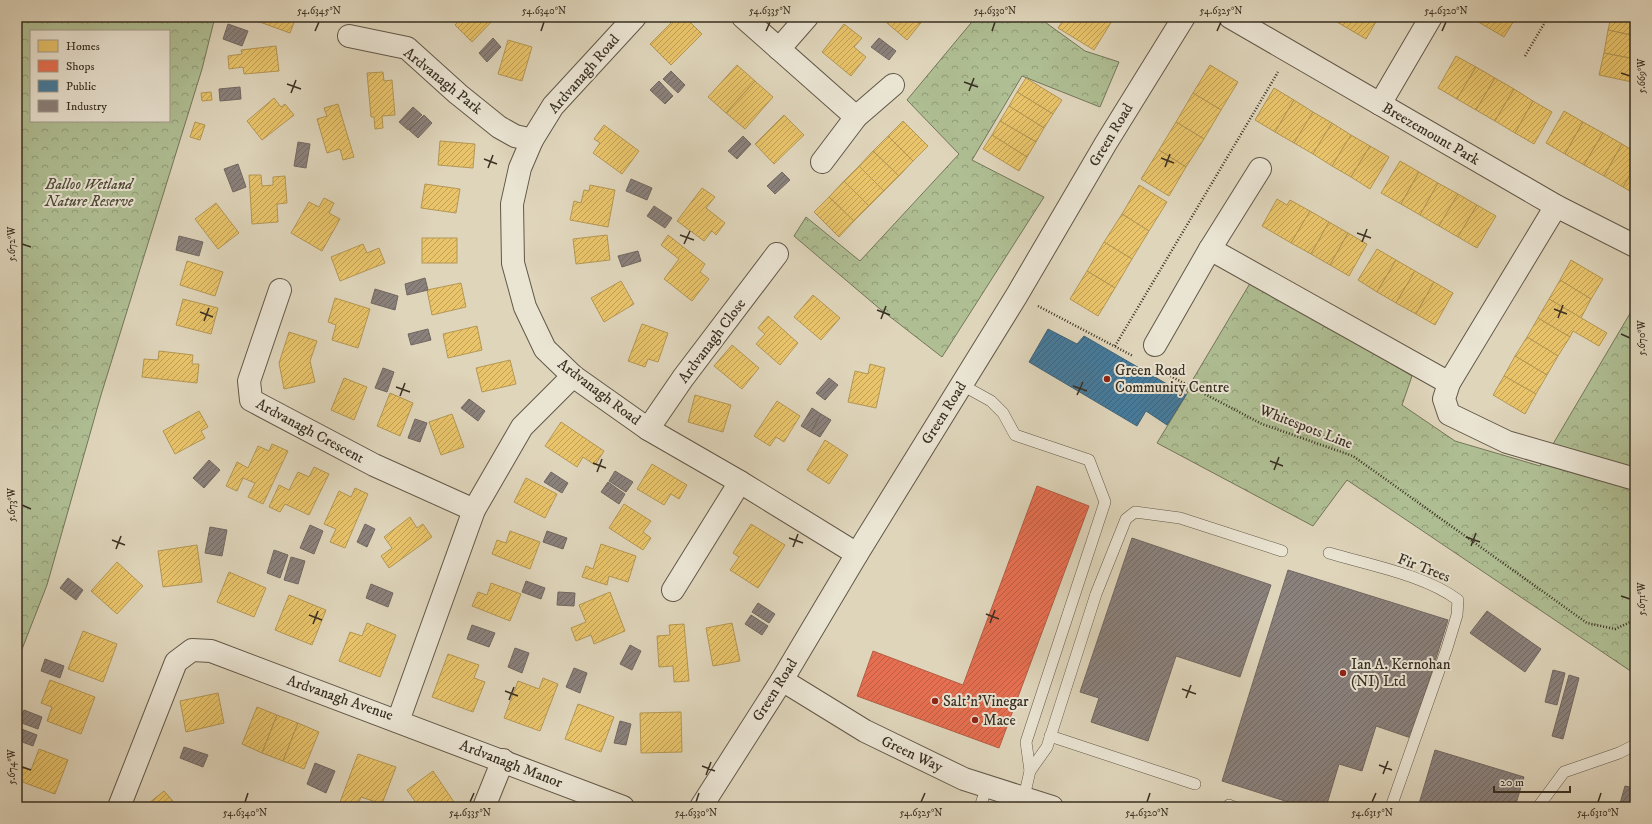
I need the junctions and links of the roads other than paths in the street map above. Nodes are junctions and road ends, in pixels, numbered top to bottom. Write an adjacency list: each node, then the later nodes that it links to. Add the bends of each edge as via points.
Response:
1 (635, 17): 12 (street, Ardvanagh Road, via 553,106)
2 (743, 17): 8 (street)
3 (806, 17): 8 (street)
4 (1184, 17): 23 (street, Green Road)
5 (1230, 17): 10 (street, Breezemount Park)
6 (1431, 17): 10 (street)
7 (349, 36): 12 (street, Ardvanagh Park, via 407,48 499,127 515,136)
8 (779, 49): 11 (street)
9 (893, 85): 11 (street)
10 (1380, 104): 15 (street, Breezemount Park)
11 (856, 117): 13 (street)
12 (532, 140): 21 (street, Ardvanagh Road, via 520,168 512,204 513,263 525,307 545,349)
13 (822, 162)
14 (1260, 169): 17 (street)
15 (1556, 206): 16 (street, Breezemount Park); 22 (street)
16 (1635, 246)
17 (1210, 249): 20 (street); 22 (street)
18 (777, 254): 24 (street, Ardvanagh Close, via 683,378)
19 (280, 290): 27 (street, Ardvanagh Crescent, via 248,381 251,400 374,465)
20 (1155, 345)
21 (572, 376): 24 (street, Ardvanagh Road); 27 (street, Ardvanagh Avenue, via 522,427)
22 (1449, 383): 25 (street, via 1444,399 1449,414 1508,442)
23 (962, 385): 30 (street, Green Road); 37 (lane, via 991,401 1003,413 1015,435 1089,460 1105,502 1026,742)
24 (648, 429): 26 (street, Ardvanagh Road)
25 (1635, 478)
26 (740, 482): 30 (street, Ardvanagh Road); 31 (street)
27 (474, 510): 33 (street, Ardvanagh Avenue)
28 (1282, 551): 34 (lane, via 1180,518 1135,512 1126,520 1096,594)
29 (1329, 553): 48 (lane, Fir Trees, via 1414,578 1445,590 1458,600 1457,615 1447,648)
30 (857, 554): 32 (street, Green Road)
31 (673, 590)
32 (782, 680): 39 (street, Green Way, via 865,731 964,779); 45 (street, Green Road)
33 (398, 721): 36 (street, Ardvanagh Manor); 42 (street, Ardvanagh Avenue, via 211,651 192,650 176,662)
34 (1050, 736): 37 (lane); 38 (lane)
35 (1635, 745): 41 (lane, via 1564,772)
36 (503, 760): 43 (street); 44 (street, Ardvanagh Manor)
37 (1030, 771): 40 (lane)
38 (1195, 784)
39 (987, 786): 40 (street, Green Way); 46 (lane)
40 (1024, 797): 47 (street, Green Way)
41 (1539, 806): 49 (lane)
42 (119, 807)
43 (484, 807)
44 (623, 807)
45 (702, 807)
46 (980, 807)
47 (1052, 807)
48 (1391, 807)
49 (1551, 807)

